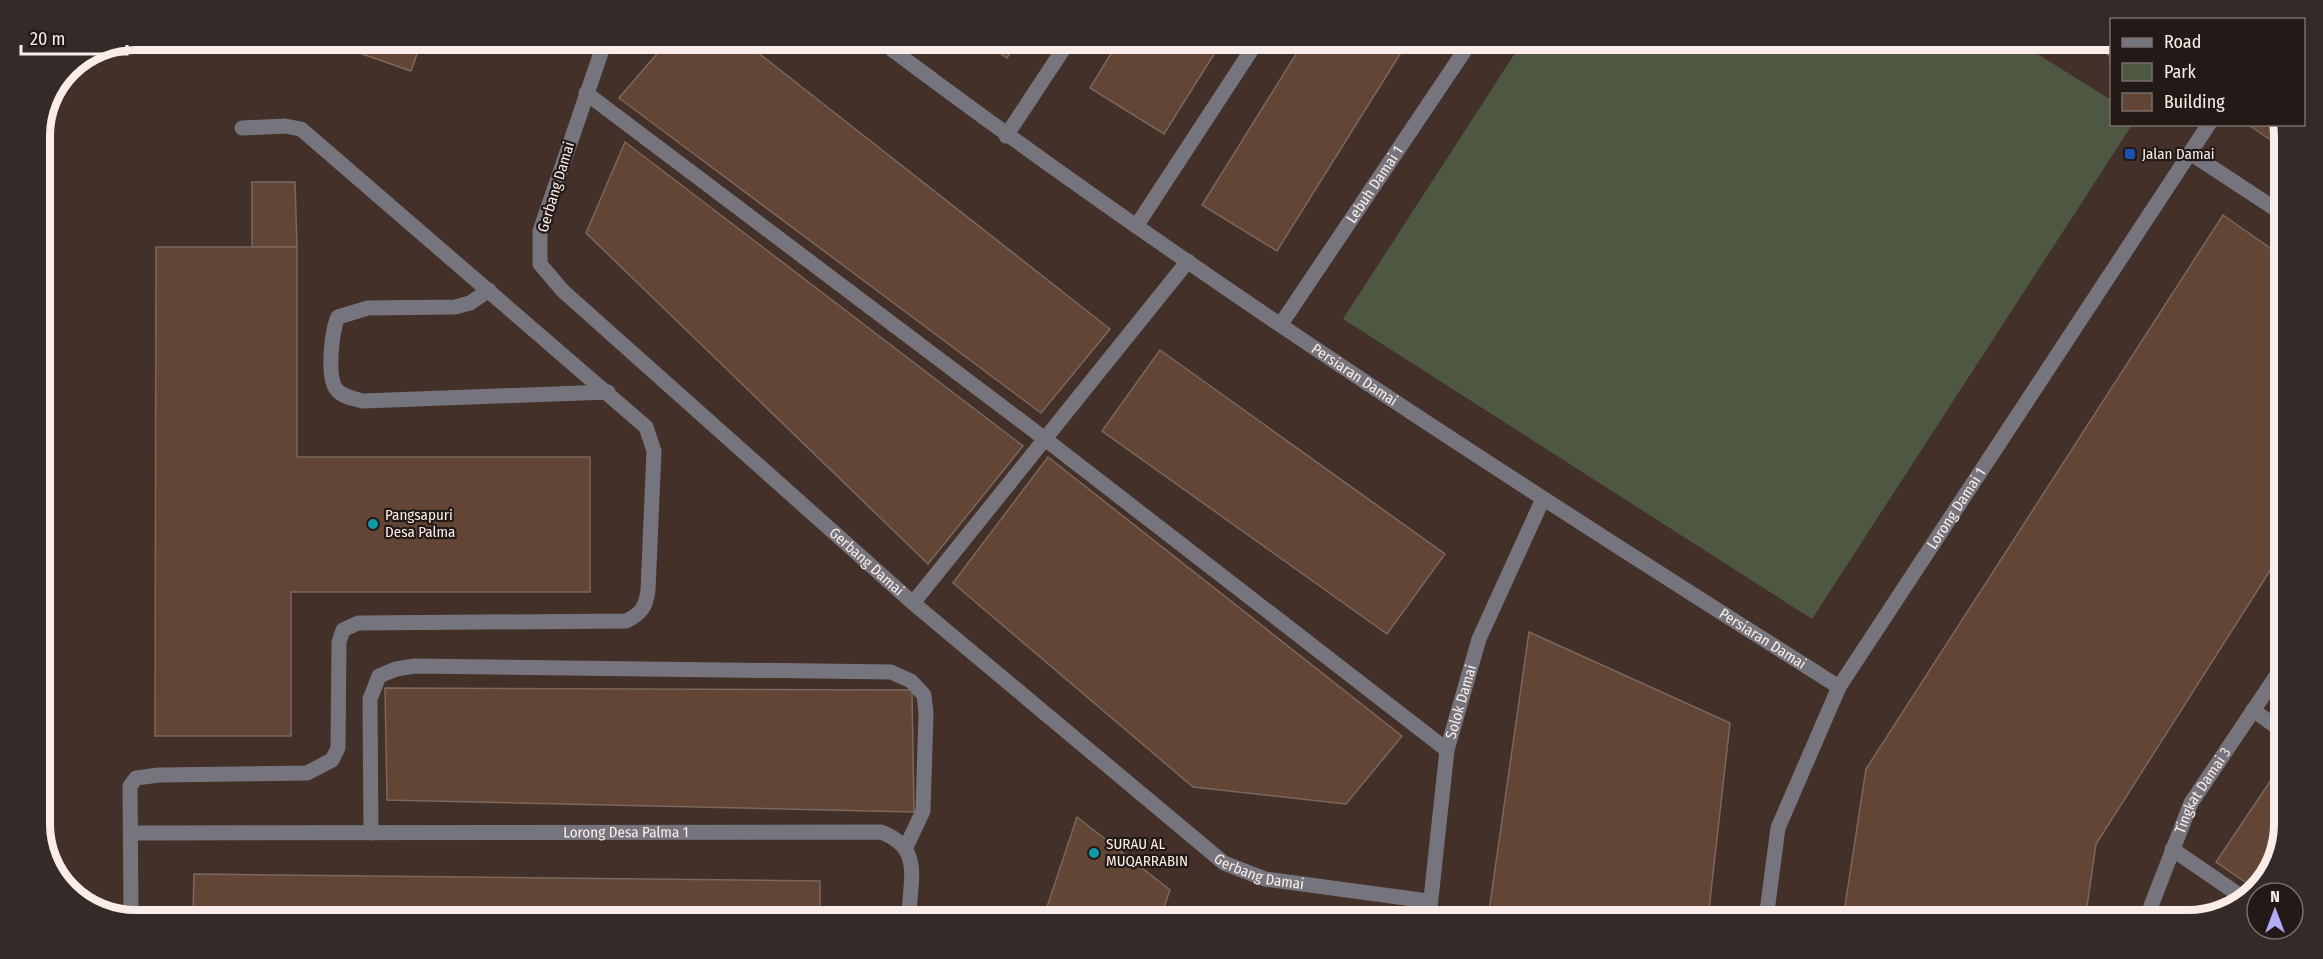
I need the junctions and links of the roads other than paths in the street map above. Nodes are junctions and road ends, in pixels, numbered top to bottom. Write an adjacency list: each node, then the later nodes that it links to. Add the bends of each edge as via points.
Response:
1 (602, 50): 6 (street, Gerbang Damai)
2 (893, 50): 9 (street, Persiaran Damai)
3 (1063, 50): 9 (street)
4 (1251, 50): 12 (street)
5 (1465, 50): 15 (street, Lebuh Damai 1)
6 (586, 93): 17 (street); 19 (street, Gerbang Damai, via 540,231 540,264 563,291)
7 (2208, 126): 10 (street, Lorong Damai 1)
8 (242, 128): 14 (street, via 301,129)
9 (1006, 136): 12 (street, Persiaran Damai)
10 (2190, 153): 11 (street); 21 (street, Lorong Damai 1)
11 (2273, 208)
12 (1137, 225): 13 (street, Persiaran Damai)
13 (1188, 261): 15 (street, Persiaran Damai); 17 (street)
14 (489, 290): 16 (street); 16 (street, via 470,303 455,307 368,308 338,317 333,327 331,375 336,390 363,401)
15 (1281, 324): 18 (street, Persiaran Damai)
16 (608, 392): 26 (street, via 646,427 652,440 648,590 646,605 638,616 626,621 358,623 343,630 339,642 338,748 332,760 307,773 136,778 130,786)
17 (1046, 439): 19 (street); 24 (street)
18 (1542, 501): 21 (street, Persiaran Damai); 24 (street, Solok Damai, via 1479,639)
19 (913, 603): 30 (street, Gerbang Damai, via 1224,863 1265,879)
20 (2274, 680): 22 (street, Tingkat Damai 3)
21 (1839, 687): 34 (street, Lorong Damai 1, via 1778,828)
22 (2253, 711): 23 (street); 28 (street, Tingkat Damai 3, via 2191,803)
23 (2274, 725)
24 (1447, 750): 30 (street, Solok Damai)
25 (371, 832): 26 (street, Lorong Desa Palma 1); 27 (street, Lorong Desa Palma 1, via 881,832); 27 (street, via 370,699 379,676 396,669 439,666 891,672 911,681 924,694 926,713 923,811)
26 (131, 833): 31 (street)
27 (906, 847): 32 (street, via 911,860)
28 (2172, 849): 29 (street); 35 (street, Tingkat Damai 3)
29 (2237, 893)
30 (1428, 901): 33 (street, Solok Damai)
31 (131, 909)
32 (909, 910)
33 (1428, 910)
34 (1767, 910)
35 (2150, 910)

